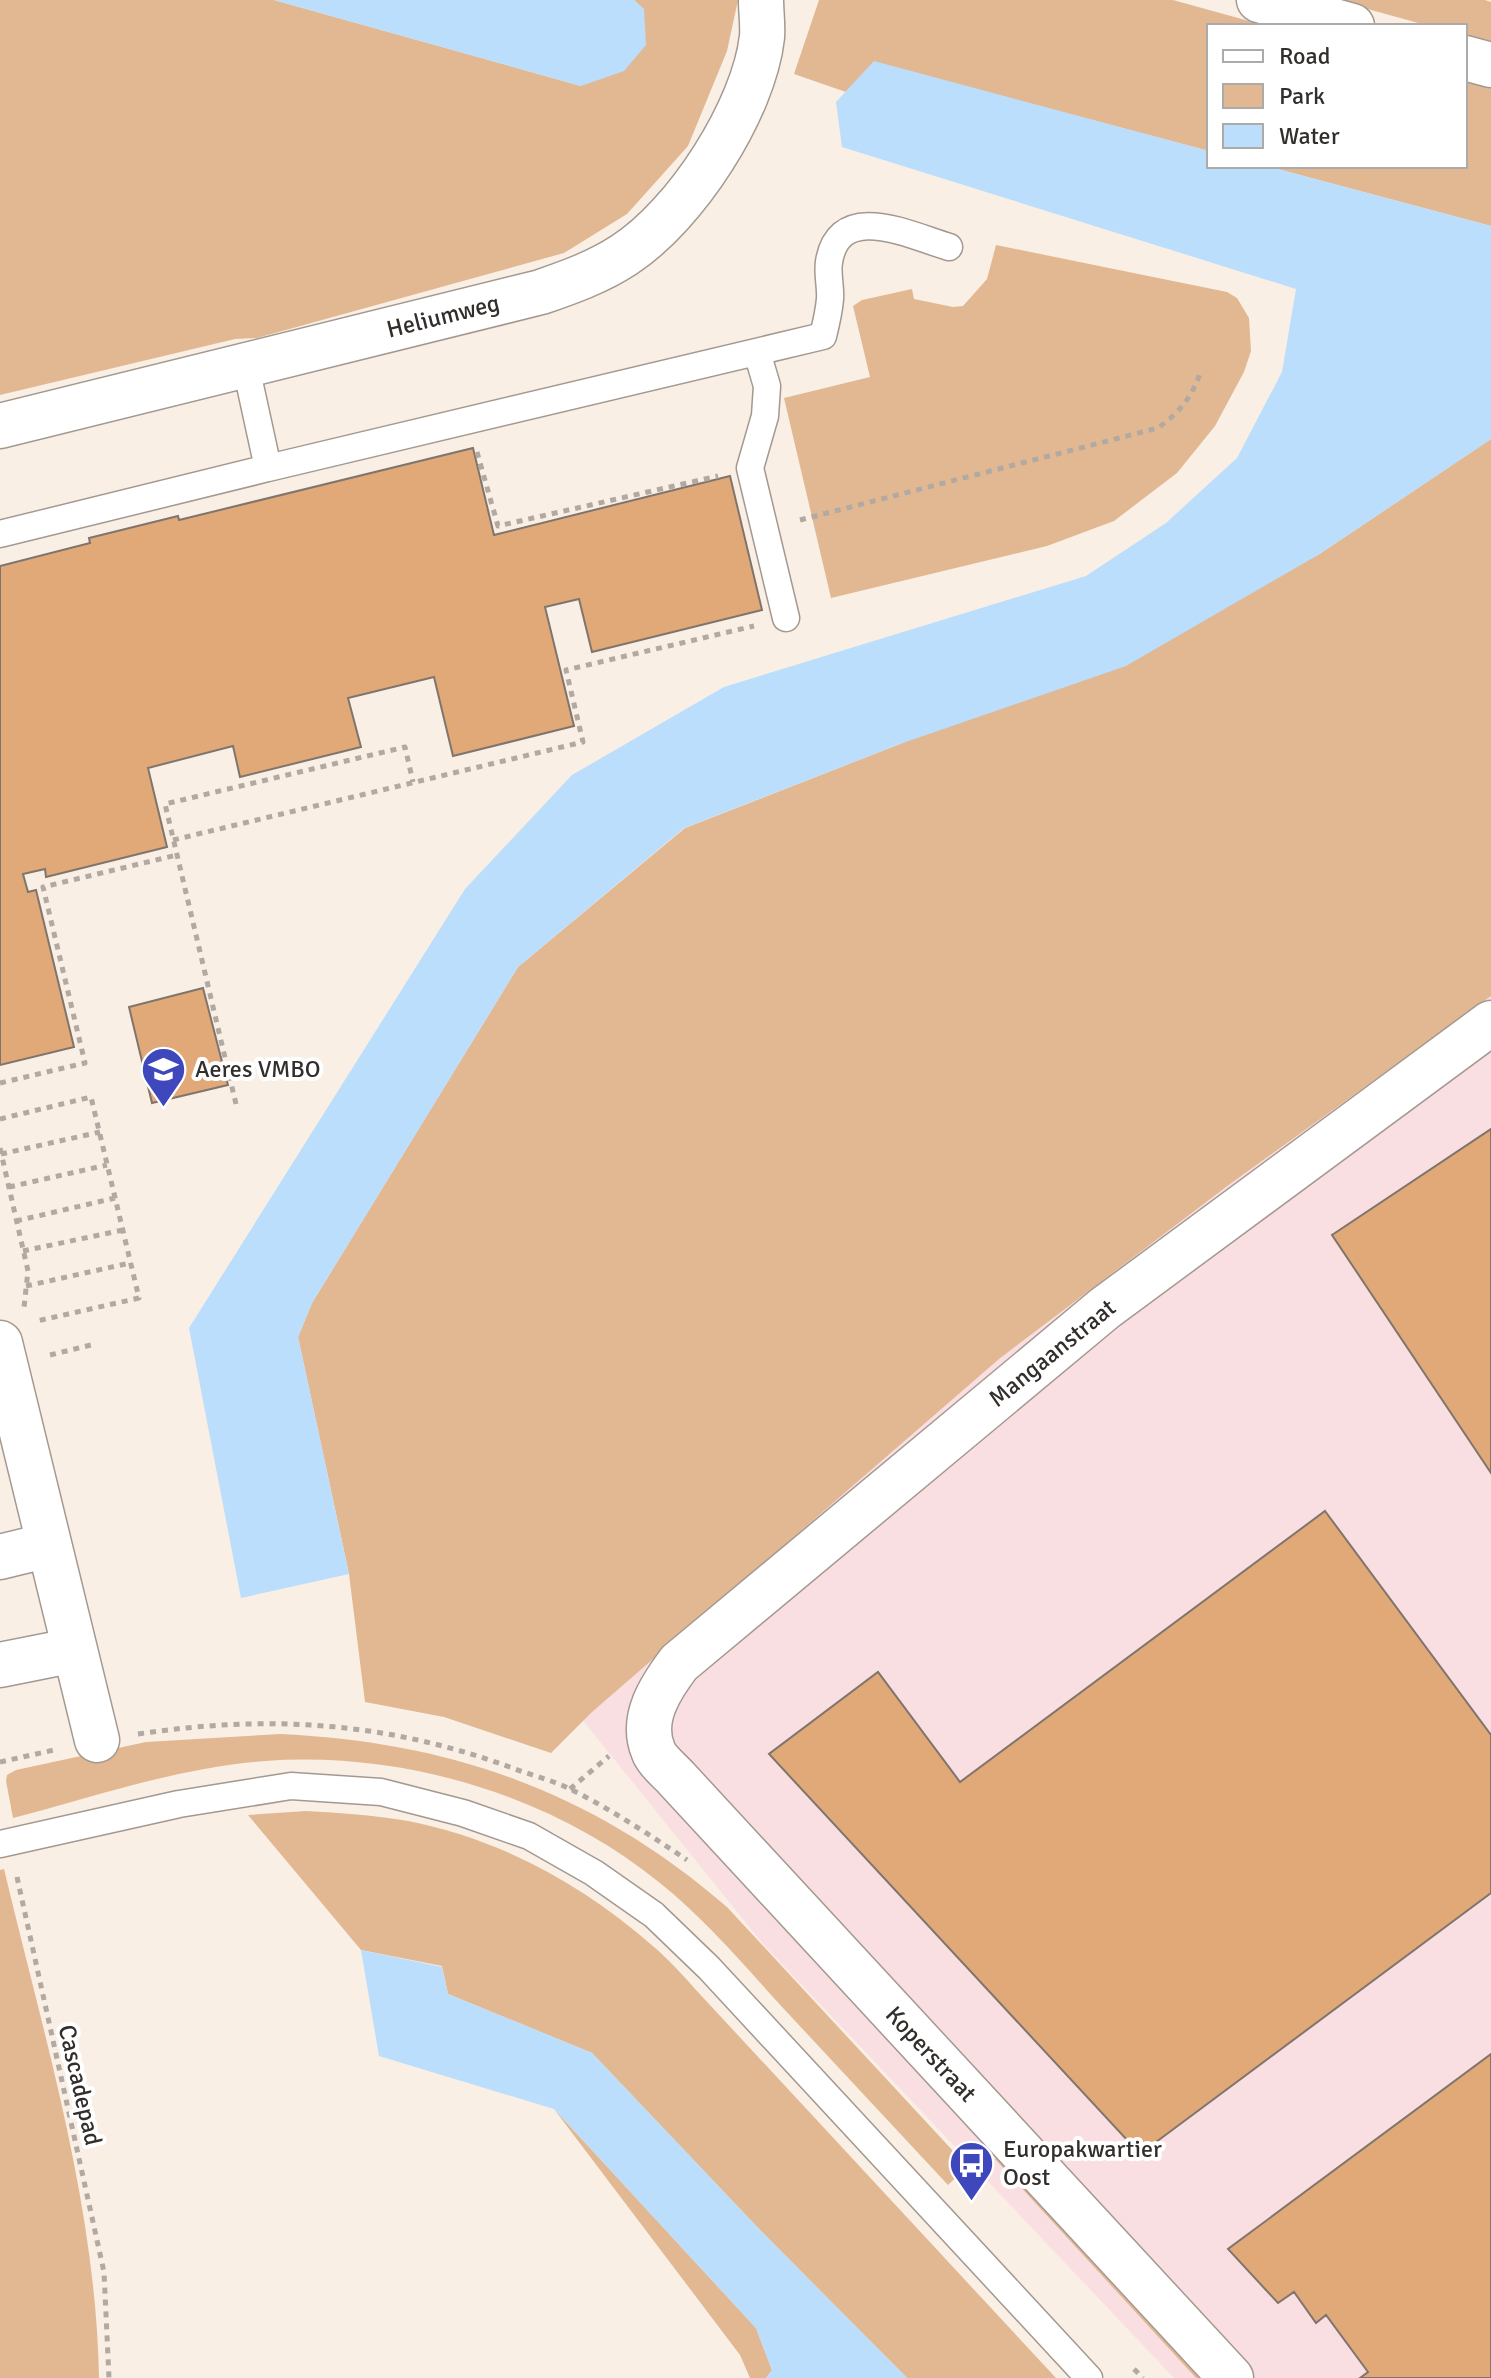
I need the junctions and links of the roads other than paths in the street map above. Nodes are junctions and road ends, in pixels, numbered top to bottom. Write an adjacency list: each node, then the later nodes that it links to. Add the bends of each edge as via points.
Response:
1 (786, 0): 3 (street, Heliumweg)
2 (1259, 0): 4 (street)
3 (761, 18): 9 (street, Heliumweg, via 747,94 724,140 690,191 627,253 588,276 541,292)
4 (1345, 24)
5 (1467, 59): 6 (street)
6 (1491, 65)
7 (949, 247): 8 (lane, via 875,226 848,230 829,260 823,336)
8 (757, 352): 11 (lane); 13 (lane, via 767,386 765,416 750,468)
9 (246, 367): 10 (street, Heliumweg); 11 (lane)
10 (0, 426)
11 (268, 468): 12 (lane)
12 (0, 534)
13 (786, 618)
14 (1491, 1023): 21 (street, Mangaanstraat, via 1105,1308 679,1663 659,1689)
15 (23, 1335): 16 (street)
16 (12, 1441): 17 (street)
17 (49, 1545): 18 (street); 19 (street)
18 (0, 1557)
19 (75, 1650): 20 (street); 22 (street)
20 (0, 1665)
21 (649, 1720): 25 (street, Koperstraat, via 653,1751 677,1779)
22 (97, 1740)
23 (5, 1843): 24 (lane, via 179,1804 291,1786 381,1792 529,1836 654,1915 709,1968)
24 (1089, 2378)
25 (1231, 2378)

